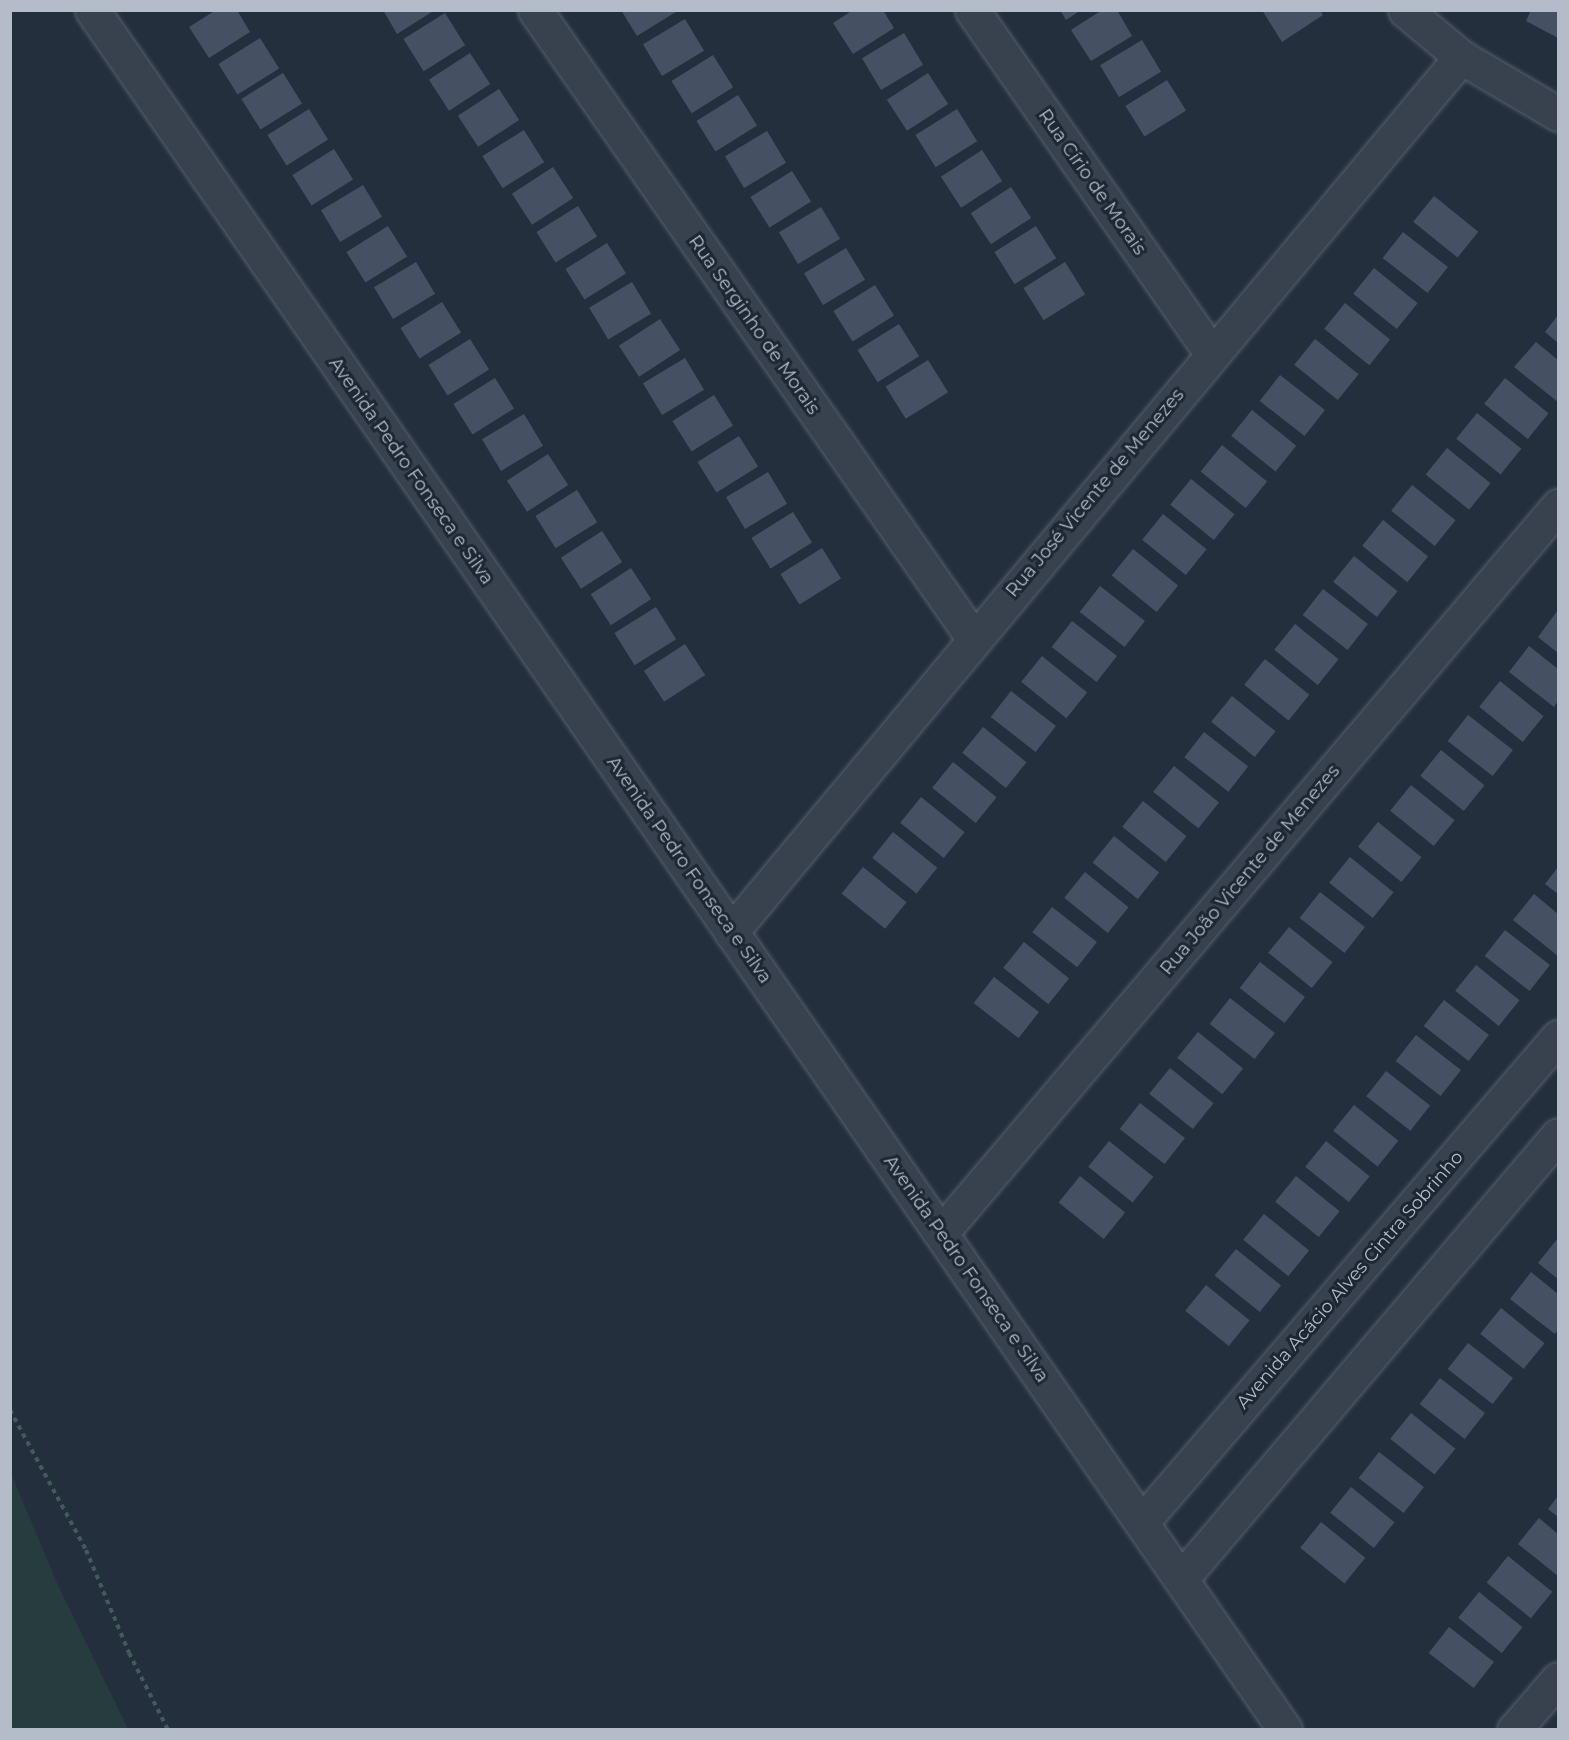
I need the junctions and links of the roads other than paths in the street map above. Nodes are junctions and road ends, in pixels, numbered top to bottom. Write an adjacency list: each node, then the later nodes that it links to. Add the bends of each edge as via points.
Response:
1 (92, 10): 10 (street, Avenida Pedro Fonseca e Silva)
2 (535, 10): 9 (street, Rua Serginho de Morais)
3 (972, 10): 7 (street, Rua Círio de Morais)
4 (1405, 10): 5 (street)
5 (1461, 57): 6 (street); 7 (street, Rua José Vicente de Menezes)
6 (1558, 114)
7 (1211, 353): 9 (street, Rua José Vicente de Menezes)
8 (1558, 507): 13 (street, Rua João Vicente de Menezes)
9 (974, 639): 10 (street, Rua José Vicente de Menezes)
10 (731, 932): 13 (street, Avenida Pedro Fonseca e Silva)
11 (1558, 1037): 14 (street, Avenida Acácio Alves Cintra Sobrinho)
12 (1558, 1135): 15 (street)
13 (941, 1233): 14 (street, Avenida Pedro Fonseca e Silva)
14 (1142, 1522): 15 (street, Avenida Pedro Fonseca e Silva)
15 (1181, 1579): 17 (street, Avenida Pedro Fonseca e Silva)
16 (1558, 1679): 18 (street)
17 (1285, 1730)
18 (1515, 1730)

